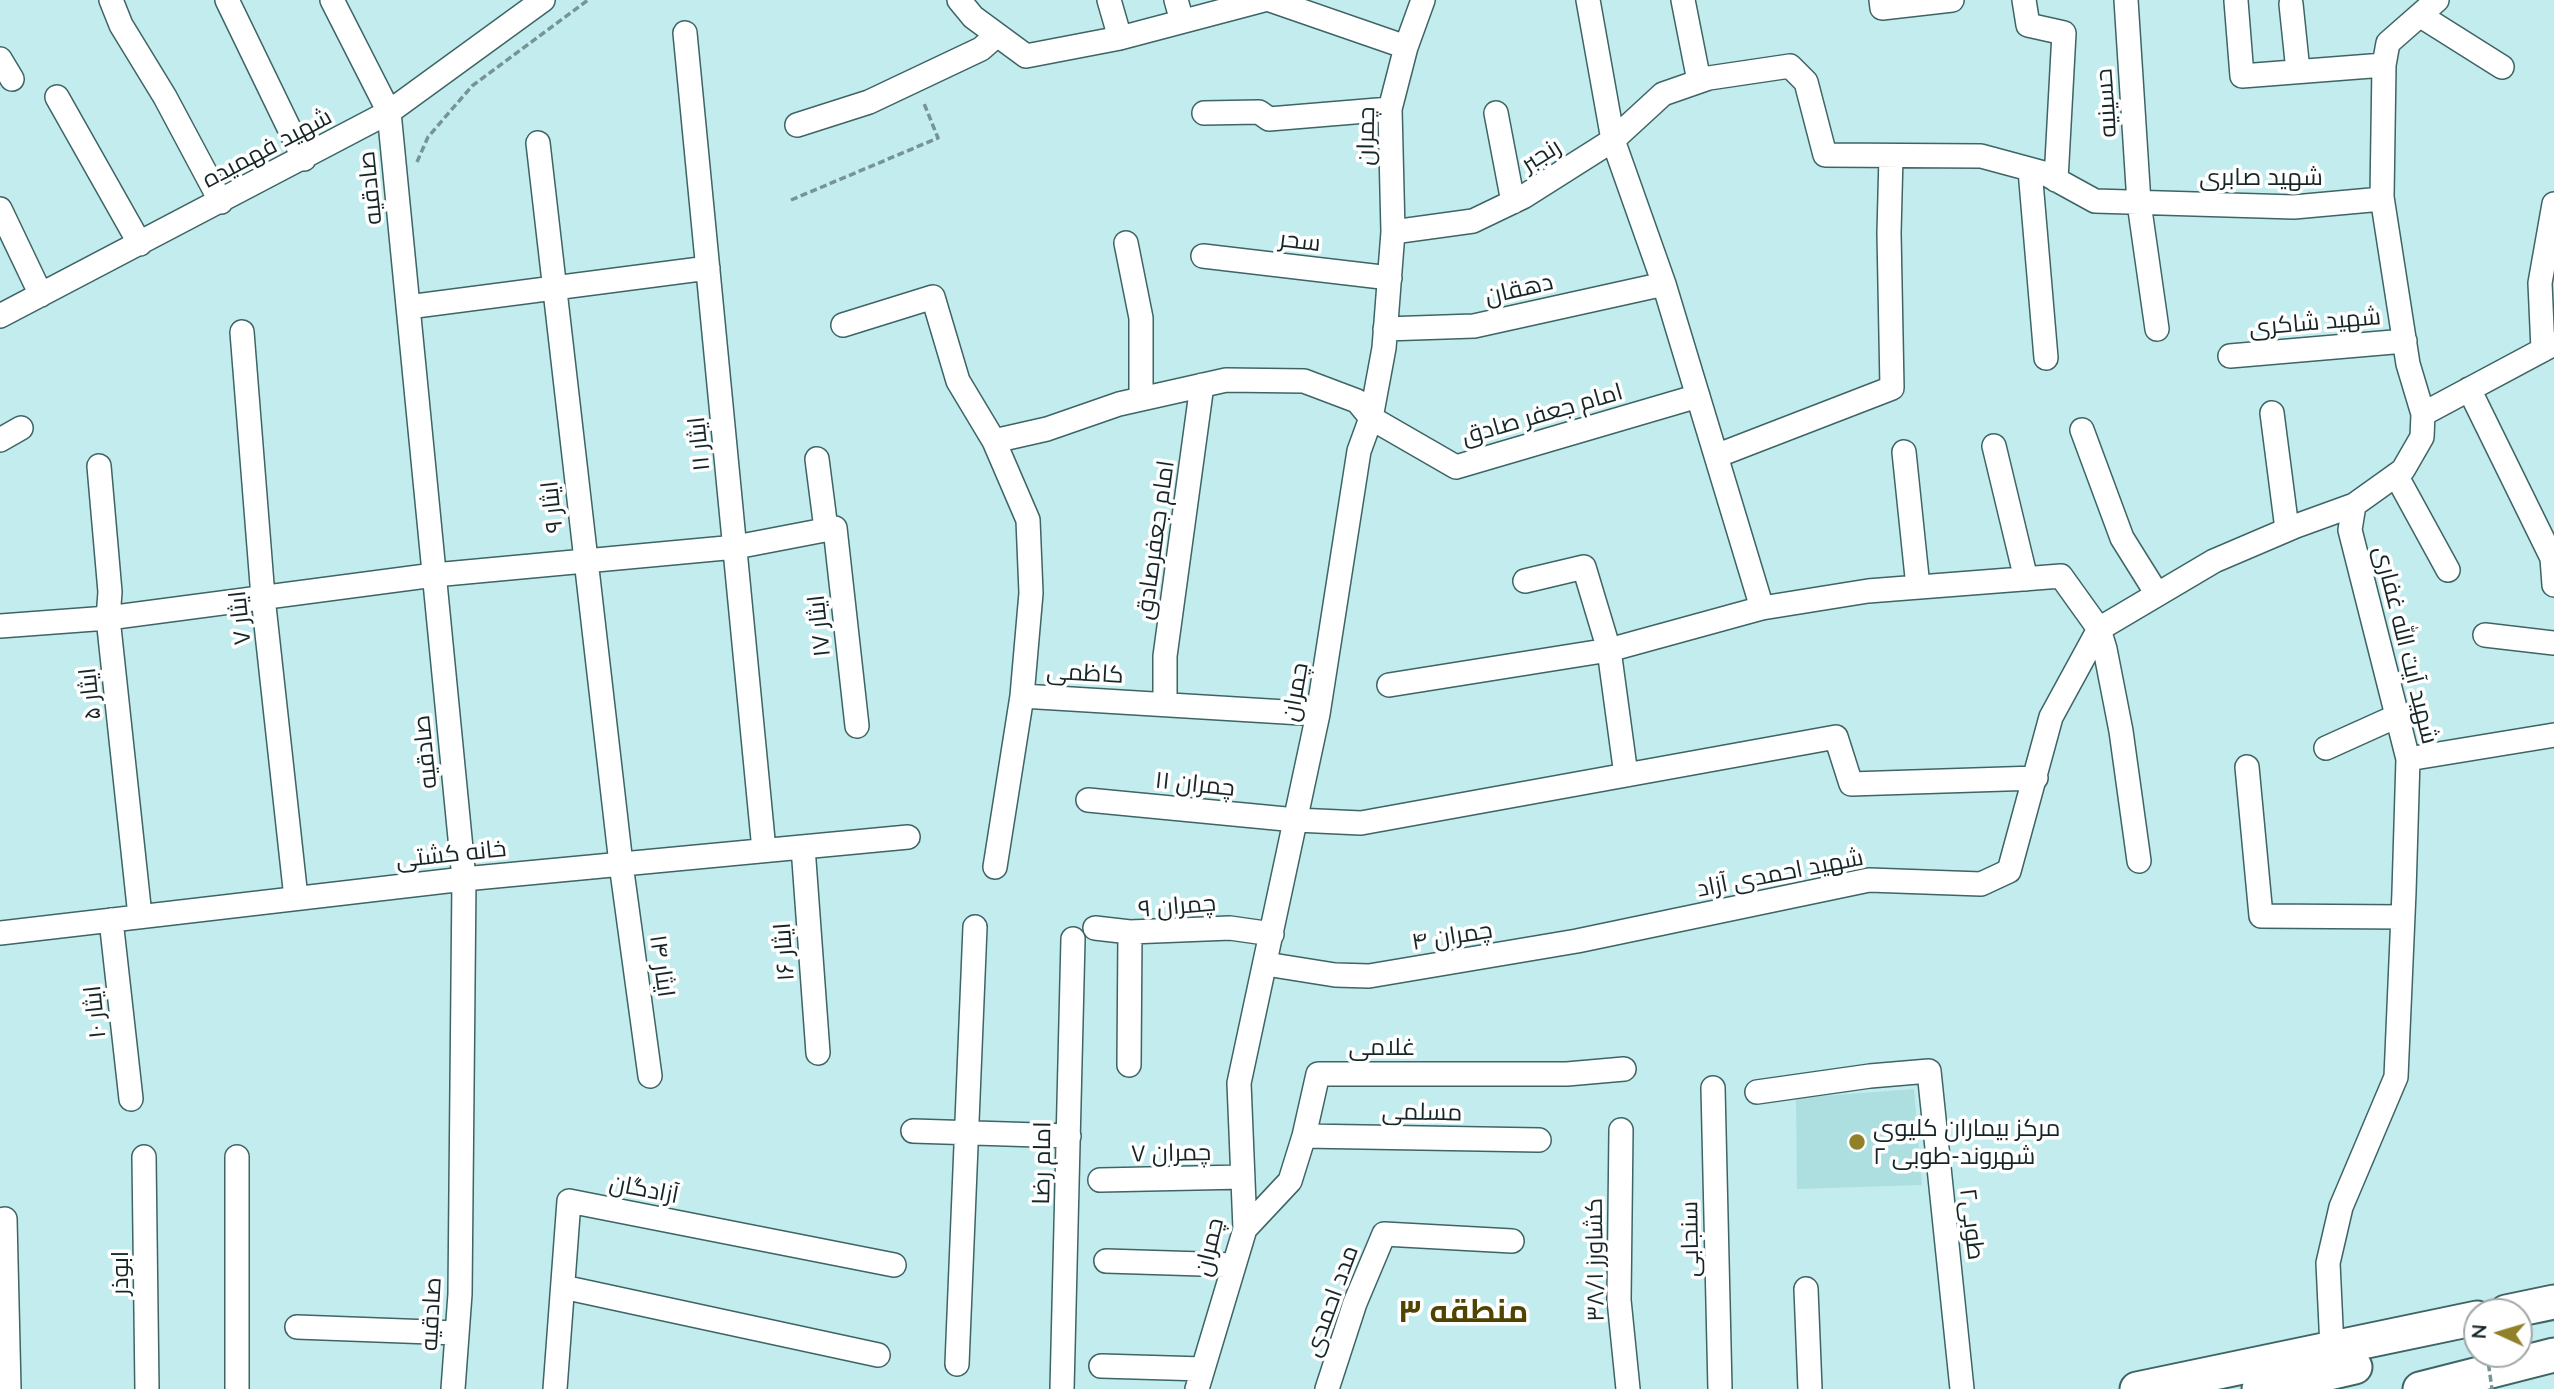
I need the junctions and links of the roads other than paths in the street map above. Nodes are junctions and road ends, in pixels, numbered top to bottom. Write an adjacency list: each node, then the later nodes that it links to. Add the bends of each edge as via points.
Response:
1 (111, 0): 43 (street)
2 (227, 0): 39 (street)
3 (332, 0): 32 (street)
4 (959, 0): 21 (street)
5 (1108, 0): 22 (street)
6 (1264, 0): 19 (street)
7 (1270, 0): 23 (street)
8 (1423, 0): 23 (street, چمران)
9 (1588, 0): 36 (street)
10 (1683, 0): 29 (street)
11 (1881, 0): 12 (street, via 1882,8)
12 (1952, 0)
13 (2024, 0): 41 (street, via 2028,25 2064,33)
14 (2126, 0): 45 (street, حسینیه)
15 (541, 1): 32 (street, شهید فهمیده)
16 (2236, 1): 27 (street, via 2242,76)
17 (2291, 4): 27 (street)
18 (2429, 8): 25 (street, via 2388,43); 26 (street)
19 (1179, 11): 22 (street)
20 (685, 33): 52 (street, ایثار ۱۱)
21 (997, 35): 22 (street, via 1026,56); 35 (street, via 981,49 869,102)
22 (1120, 38)
23 (1406, 47): 31 (street, چمران)
24 (0, 59): 28 (street)
25 (2384, 65): 27 (street); 42 (street)
26 (2502, 67)
27 (2298, 71)
28 (12, 79)
29 (1699, 81): 36 (street, رنجبر, via 1663,94); 38 (street, رنجبر, via 1790,66 1806,82 1825,155)
30 (57, 97): 50 (street)
31 (1390, 109): 33 (street, via 1269,119 1259,112); 48 (street, چمران)
32 (389, 112): 39 (street, شهید فهمیده); 57 (street, صادقیه)
33 (1204, 113)
34 (1496, 113): 44 (street)
35 (797, 125)
36 (1613, 140): 44 (street, رنجبر); 54 (street)
37 (538, 143): 55 (street, ایثار ۹)
38 (1891, 156): 40 (street, شهید صابری, via 1980,156); 80 (street, via 1892,388)
39 (304, 159): 43 (street, شهید فهمیده)
40 (2030, 170): 41 (street, شهید صابری); 66 (street)
41 (2056, 180): 45 (street, شهید صابری, via 2095,201)
42 (2382, 199): 45 (street, شهید صابری, via 2294,207); 63 (street)
43 (221, 202): 50 (street, شهید فهمیده)
44 (1513, 202): 48 (street, رنجبر, via 1472,221)
45 (2139, 203): 61 (street, حسینیه)
46 (2554, 204): 64 (street, via 2540,282)
47 (0, 209): 56 (street)
48 (1393, 232): 53 (street, چمران)
49 (1125, 243): 70 (street, via 1141,318)
50 (140, 244): 56 (street, شهید فهمیده)
51 (1203, 256): 53 (street, سحر)
52 (708, 268): 55 (street); 87 (street, ایثار ۱۱)
53 (1390, 278): 60 (street, چمران)
54 (1664, 284): 60 (street, دهقان, via 1474,326); 69 (street)
55 (554, 288): 57 (street); 88 (street, ایثار ۹)
56 (41, 295): 58 (street, شهید فهمیده)
57 (408, 307): 90 (street, صادقیه)
58 (0, 316)
59 (843, 324): 77 (street, via 933,297 958,381)
60 (1385, 329): 73 (street, چمران)
61 (2157, 329)
62 (242, 332): 96 (street, ایثار ۷)
63 (2404, 341): 65 (street, شهید شاکری); 72 (street)
64 (2548, 347): 68 (street)
65 (2230, 356)
66 (2046, 358)
67 (1202, 385): 70 (street, امام جعفر صادق); 73 (street, امام جعفر صادق, via 1226,380 1304,381 1357,401); 106 (street, امام جعفرصادق, via 1165,656)
68 (2469, 389): 72 (street); 93 (street, via 2552,558)
69 (1698, 396): 73 (street, امام جعفر صادق, via 1456,467); 80 (street)
70 (1141, 399): 77 (street, امام جعفر صادق)
71 (2272, 413): 85 (street)
72 (2423, 414): 83 (street, via 2422,438)
73 (1371, 418): 107 (street, چمران, via 1359,451)
74 (20, 428): 76 (street)
75 (2082, 430): 95 (street, via 2122,538)
76 (0, 440)
77 (995, 441): 105 (street, via 1028,520 1031,593)
78 (1994, 446): 91 (street)
79 (1903, 452): 94 (street)
80 (1716, 456): 97 (street)
81 (817, 459): 86 (street, ایثار ۱۷)
82 (99, 466): 98 (street, ایثار ۵, via 110,592)
83 (2396, 475): 84 (street); 89 (street)
84 (2354, 505): 85 (street); 108 (street, شهید آیت الله غفاری, via 2350,530)
85 (2287, 529): 95 (street, via 2214,561)
86 (826, 530): 87 (street); 109 (street, ایثار ۱۷, via 835,528)
87 (736, 547): 88 (street); 120 (street, ایثار ۱۱)
88 (585, 561): 90 (street); 122 (street, ایثار ۹)
89 (2448, 570)
90 (434, 575): 96 (street); 124 (street, صادقیه)
91 (2025, 579): 94 (street); 100 (street, via 2061,576)
92 (1525, 581): 103 (street, via 1584,567)
93 (2554, 585)
94 (1918, 587): 97 (street)
95 (2157, 594): 100 (street)
96 (263, 597): 98 (street); 125 (street, ایثار ۷)
97 (1762, 608): 103 (street)
98 (108, 618): 99 (street); 126 (street, ایثار ۵)
99 (0, 626)
100 (2099, 629): 115 (street, شهید احمدی آزاد, via 2051,717); 121 (street, via 2122,731)
101 (2485, 635): 102 (street)
102 (2554, 643)
103 (1609, 650): 104 (street); 114 (street)
104 (1389, 685)
105 (1022, 696): 106 (street, کاظمی); 123 (street, کاظمی)
106 (1166, 703): 107 (street, کاظمی)
107 (1318, 714): 117 (street, چمران)
108 (2397, 716): 111 (street); 112 (street, شهید آیت الله غفاری)
109 (857, 726)
110 (2554, 735): 112 (street)
111 (2326, 748)
112 (2408, 759): 127 (street, شهید آیت الله غفاری)
113 (2247, 767): 127 (street, via 2260,916)
114 (1626, 775): 115 (street, چمران ۱۱, via 1836,737 1852,784); 117 (street, چمران ۱۱, via 1361,823)
115 (2036, 778): 130 (street, شهید احمدی آزاد, via 2009,871 1981,884 1869,880)
116 (1088, 800): 117 (street, چمران ۱۱)
117 (1296, 820): 134 (street, چمران)
118 (908, 837): 119 (street, خانه کشتی)
119 (803, 847): 120 (street, خانه کشتی); 137 (street, ایثار ۱۶)
120 (764, 850): 122 (street, خانه کشتی)
121 (2140, 861)
122 (621, 864): 124 (street, خانه کشتی); 140 (street, ایثار ۱۴)
123 (995, 867)
124 (464, 878): 125 (street, خانه کشتی); 168 (street, صادقیه)
125 (296, 898): 126 (street, خانه کشتی)
126 (141, 916): 128 (street, خانه کشتی)
127 (2403, 917): 170 (street, شهید آیت الله غفاری, via 2396,1077 2341,1207 2328,1263)
128 (111, 920): 133 (street, خانه کشتی); 143 (street, ایثار ۱۰)
129 (975, 927): 146 (street)
130 (1645, 927): 136 (street, چمران ۴, via 1369,976)
131 (1095, 928): 132 (street)
132 (1130, 932): 134 (street, چمران ۹, via 1230,928); 138 (street, چمران ۹)
133 (0, 933)
134 (1272, 934): 136 (street, چمران)
135 (1073, 939): 147 (street, امام رضا)
136 (1266, 964): 152 (street, چمران, via 1240,1083)
137 (818, 1053)
138 (1129, 1065)
139 (1624, 1069): 148 (street, غلامی, via 1567,1074 1318,1074)
140 (650, 1076)
141 (1713, 1088): 185 (street, سنجابی)
142 (1757, 1093): 187 (street, طوبی۲, via 1929,1071)
143 (131, 1099)
144 (1621, 1130): 184 (street, کشاورز ۳۸/۱, via 1619,1300)
145 (913, 1131): 146 (street)
146 (965, 1133): 147 (street); 173 (street)
147 (1069, 1136): 182 (street, امام رضا)
148 (1304, 1136): 149 (street, مسلمی); 155 (street, غلامی, via 1290,1181)
149 (1539, 1140)
150 (144, 1157): 178 (street, ابوذر)
151 (237, 1157): 179 (street)
152 (1243, 1178): 153 (street, چمران ۷); 155 (street, چمران)
153 (1100, 1180)
154 (0, 1220): 177 (street, via 5,1219)
155 (1245, 1229): 159 (street, چمران)
156 (1512, 1241): 183 (street, مدد احمدی, via 1384,1234)
157 (1106, 1261): 159 (street)
158 (894, 1265): 160 (street, آزادگان, via 569,1201)
159 (1234, 1265): 175 (street, چمران)
160 (563, 1287): 171 (street); 181 (street, آزادگان)
161 (1806, 1289): 186 (street)
162 (2554, 1302): 163 (highway)
163 (2533, 1306)
164 (2463, 1321): 170 (highway)
165 (2554, 1325): 167 (highway)
166 (297, 1327): 168 (street)
167 (2533, 1329)
168 (457, 1334): 180 (street, صادقیه)
169 (2463, 1345): 176 (highway)
170 (2332, 1348): 188 (highway)
171 (878, 1355)
172 (2554, 1355): 189 (highway)
173 (957, 1364)
174 (1101, 1366): 175 (street)
175 (1200, 1379)
176 (2270, 1387)
177 (9, 1389)
178 (147, 1389)
179 (237, 1389)
180 (453, 1389)
181 (555, 1389)
182 (1062, 1389)
183 (1327, 1389)
184 (1628, 1389)
185 (1720, 1389)
186 (1810, 1389)
187 (1962, 1389)
188 (2137, 1389)
189 (2421, 1389)

